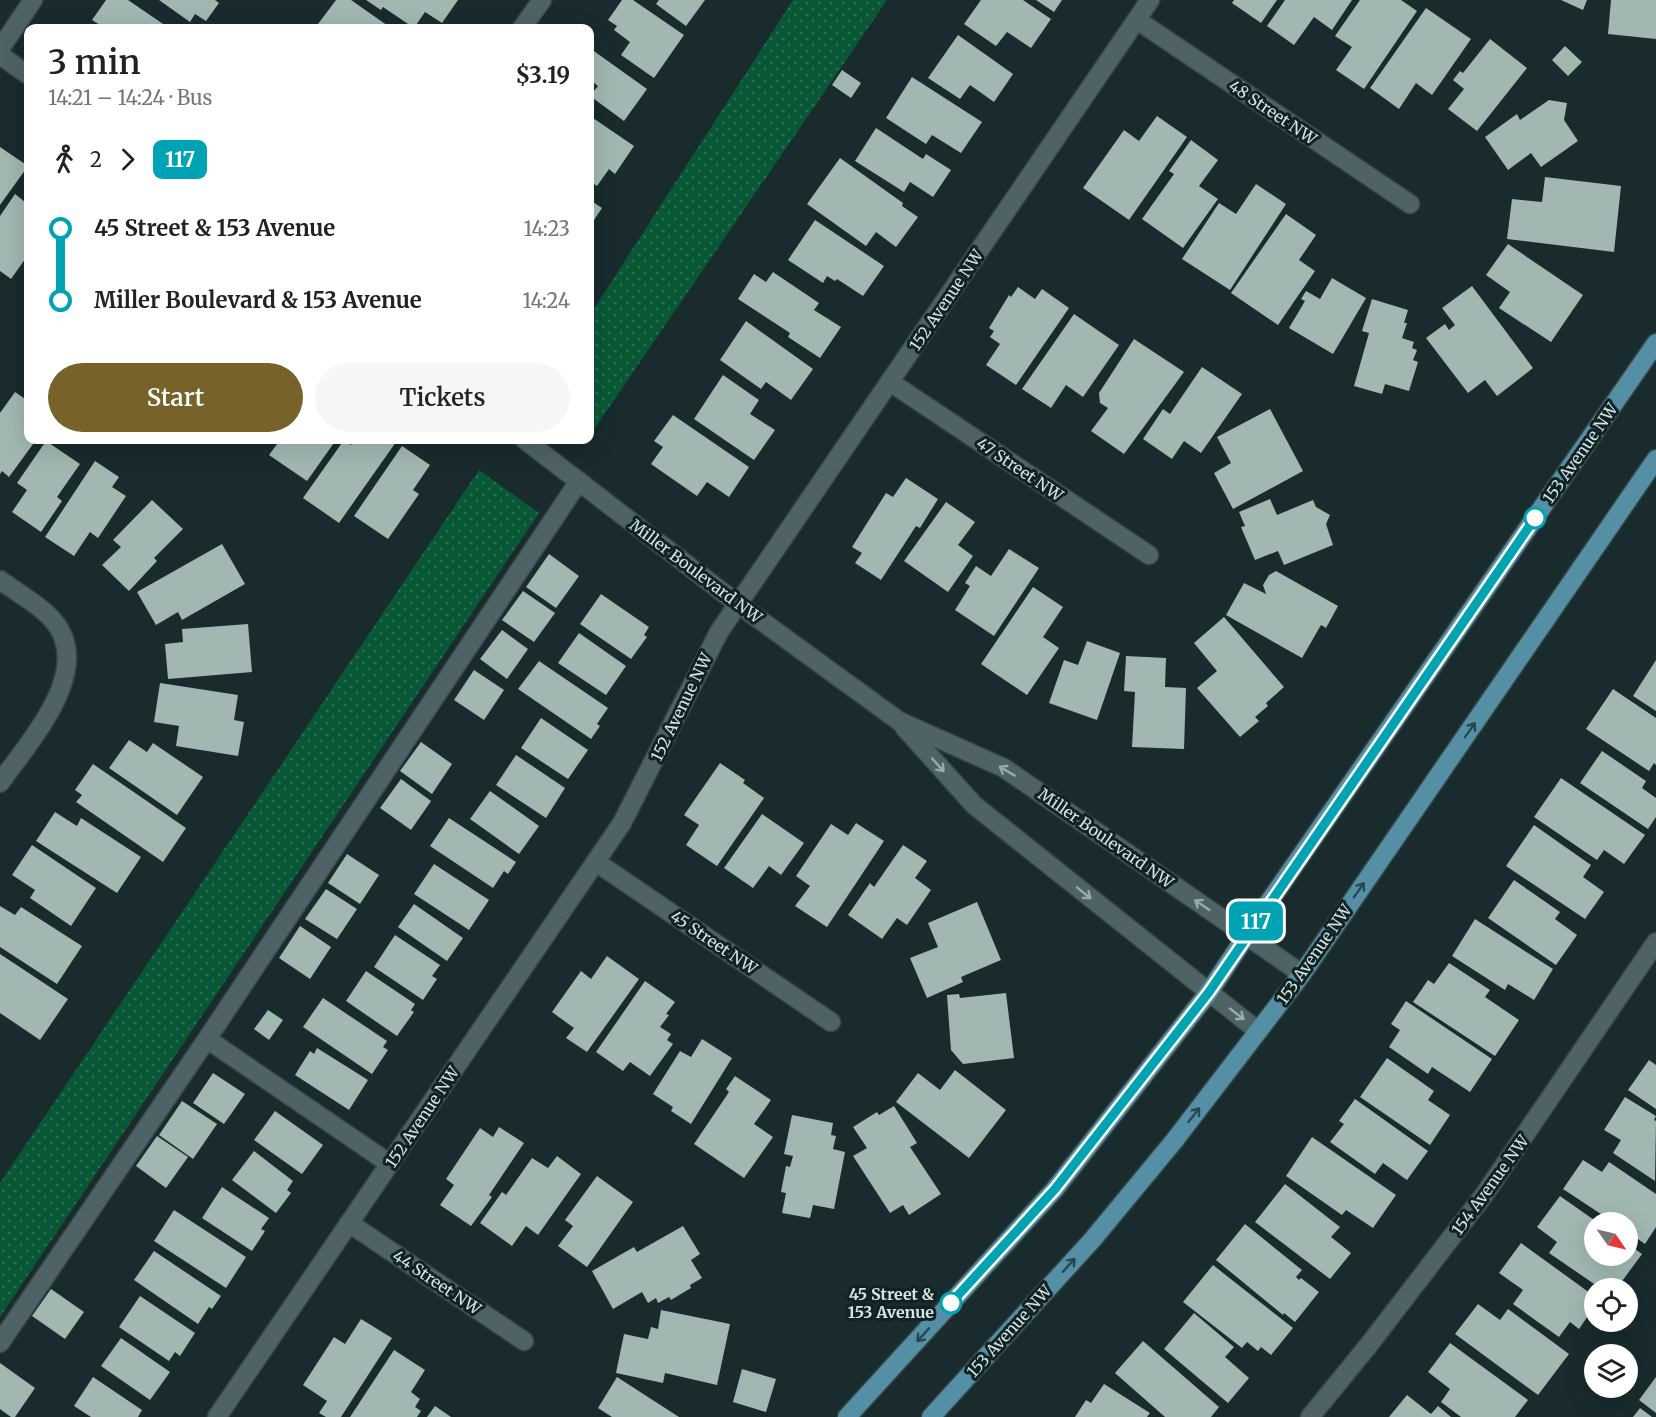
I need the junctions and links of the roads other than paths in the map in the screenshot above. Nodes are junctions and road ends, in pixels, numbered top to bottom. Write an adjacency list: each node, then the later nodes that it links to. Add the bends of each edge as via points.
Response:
1 (33, 0): 6 (street)
2 (542, 0): 5 (street)
3 (1150, 0): 4 (street, 152 Avenue NW)
4 (1137, 20): 9 (street, 48 Street NW); 11 (street, 152 Avenue NW)
5 (525, 24)
6 (0, 48)
7 (0, 55): 8 (street)
8 (24, 72)
9 (1410, 204)
10 (1656, 343): 21 (main road, 153 Avenue NW)
11 (890, 382): 15 (street, 47 Street NW); 17 (street, 152 Avenue NW)
12 (530, 444): 14 (street, Miller Boulevard NW)
13 (1656, 459): 23 (main road, 153 Avenue NW, one-way to 13)
14 (579, 482): 17 (street, Miller Boulevard NW); 27 (street)
15 (1149, 555)
16 (0, 580): 19 (street, via 50,616 61,633 67,668 53,705)
17 (738, 604): 18 (street, Miller Boulevard NW); 20 (street, 152 Avenue NW, via 711,646 635,799)
18 (899, 721): 21 (street, Miller Boulevard NW, one-way to 18, via 1004,768); 24 (street, Miller Boulevard NW, one-way to 24, via 974,805)
19 (0, 783)
20 (596, 862): 25 (street, 45 Street NW); 28 (street, 152 Avenue NW)
21 (1247, 935): 23 (street, Miller Boulevard NW); 24 (main road, 153 Avenue NW)
22 (1656, 942): 35 (street, 154 Avenue NW, via 1484,1195)
23 (1302, 974): 26 (main road, 153 Avenue NW)
24 (1209, 992): 26 (street, Miller Boulevard NW, one-way to 26); 33 (main road, 153 Avenue NW, one-way to 33, via 1055,1189)
25 (831, 1022)
26 (1258, 1031): 34 (main road, 153 Avenue NW, one-way to 26, via 1093,1239)
27 (207, 1039): 28 (street); 31 (street)
28 (390, 1164): 29 (street, 152 Avenue NW)
29 (349, 1223): 30 (street, 44 Street NW); 32 (street, 152 Avenue NW)
30 (525, 1341)
31 (0, 1343)
32 (217, 1417)
33 (847, 1417)
34 (931, 1417)
35 (1310, 1417)

